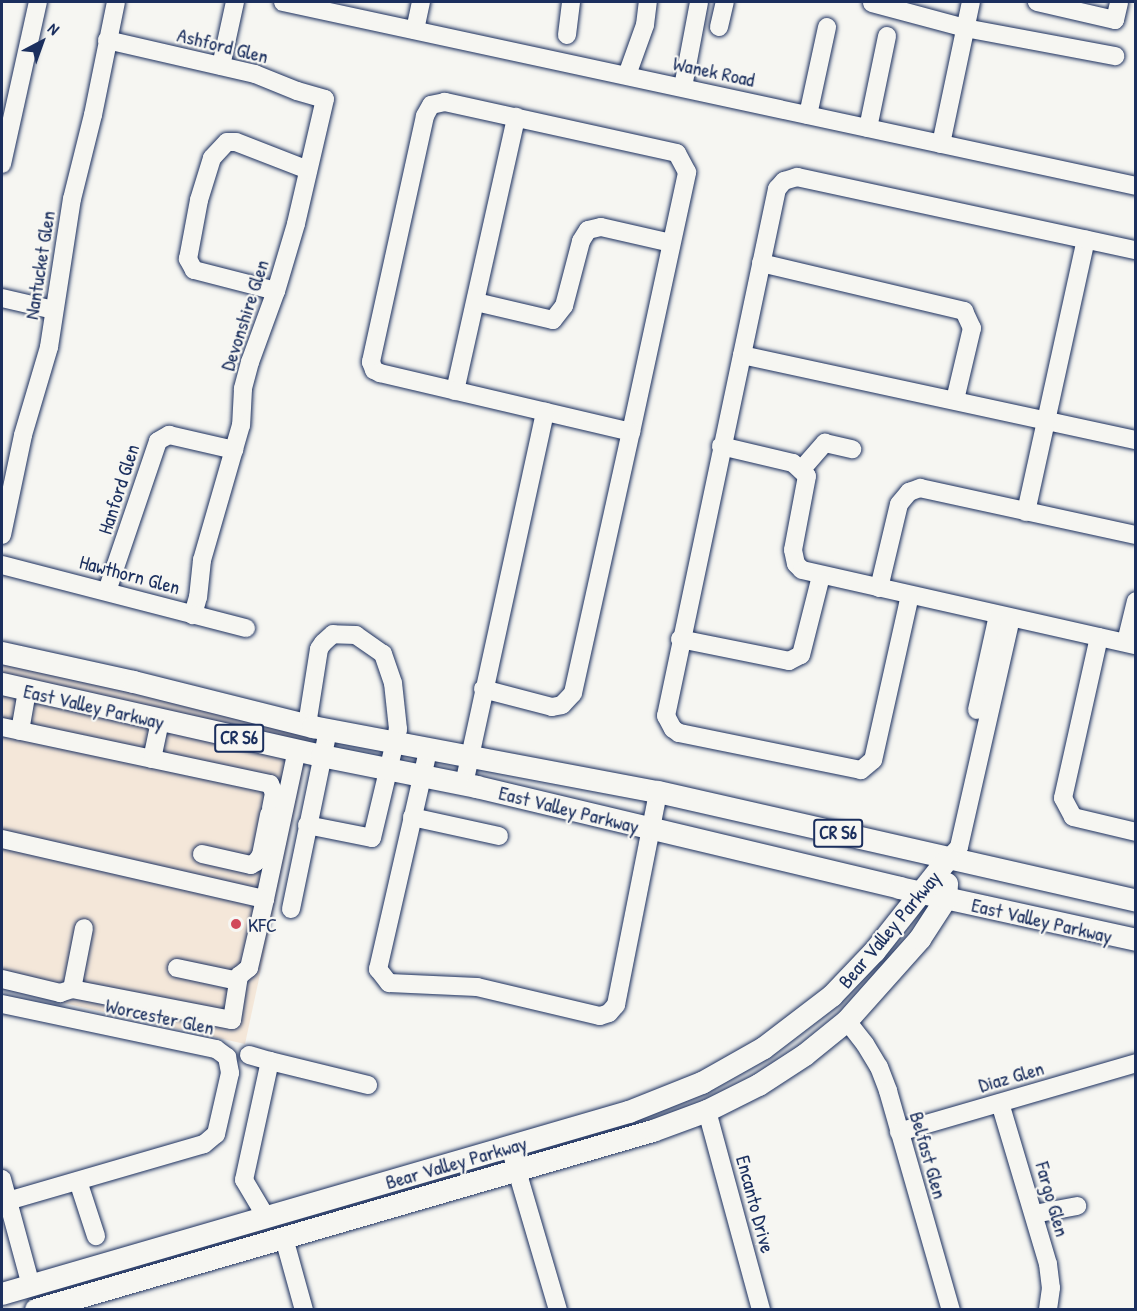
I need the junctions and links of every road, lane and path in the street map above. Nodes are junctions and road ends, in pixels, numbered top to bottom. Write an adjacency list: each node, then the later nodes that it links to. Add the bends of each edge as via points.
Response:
1 (38, 2): 29 (street)
2 (116, 2): 20 (street, Nantucket Glen)
3 (235, 2): 22 (street)
4 (284, 2): 17 (street, Wanek Road)
5 (422, 2): 17 (street)
6 (571, 2): 18 (street)
7 (648, 2): 23 (street, via 645,25)
8 (699, 2): 24 (street)
9 (724, 2): 14 (street)
10 (970, 2): 16 (street)
11 (1037, 2): 12 (street, via 1115,20)
12 (1119, 2)
13 (872, 3): 16 (street)
14 (719, 27)
15 (827, 27): 26 (street)
16 (965, 28): 21 (street); 30 (street)
17 (415, 30): 23 (street, Wanek Road)
18 (567, 35)
19 (887, 36): 28 (street)
20 (107, 40): 22 (street, Ashford Glen); 41 (street, Nantucket Glen, via 72,199)
21 (1115, 56)
22 (221, 66): 25 (street, Ashford Glen)
23 (627, 75): 24 (street, Wanek Road)
24 (683, 87): 26 (street, Wanek Road)
25 (325, 99): 32 (street, Devonshire Glen)
26 (808, 115): 28 (street, Wanek Road)
27 (516, 117): 35 (street, via 677,153 687,172); 40 (street); 43 (street, via 445,102 431,105 425,116 371,362 380,373)
28 (868, 128): 30 (street, Wanek Road)
29 (5, 136): 31 (street)
30 (941, 144): 33 (street, Wanek Road)
31 (2, 164)
32 (308, 170): 38 (street, Devonshire Glen); 38 (street, via 227,142 212,158 199,200 188,259 194,270)
33 (1136, 186)
34 (1086, 240): 36 (street); 37 (street, via 797,177 784,181 777,189); 46 (street)
35 (671, 243): 40 (street, via 601,227 588,230 581,241 564,306 553,320); 47 (street)
36 (1136, 250)
37 (761, 263): 42 (street); 44 (street, via 964,311 972,328)
38 (276, 291): 51 (street, Devonshire Glen, via 250,362)
39 (2, 298): 41 (street)
40 (476, 302): 43 (street)
41 (54, 310): 54 (street, Nantucket Glen, via 49,347 23,435)
42 (742, 354): 44 (street); 49 (street)
43 (455, 391): 45 (street)
44 (955, 400): 46 (street)
45 (545, 412): 47 (street); 70 (street)
46 (1046, 421): 48 (street); 53 (street)
47 (631, 432): 70 (street, via 573,693 562,705 552,707)
48 (1136, 440)
49 (722, 446): 52 (street, via 793,463); 66 (street)
50 (852, 449): 52 (street, via 825,443)
51 (234, 450): 59 (street, Hanford Glen, via 169,435 158,441); 62 (street, Devonshire Glen, via 202,560)
52 (802, 469): 57 (street, via 807,476 793,550 796,564 802,570)
53 (1026, 512): 55 (street); 58 (street, via 920,488 909,492 899,504)
54 (2, 535)
55 (1136, 535)
56 (2, 565): 59 (street, Hawthorn Glen)
57 (821, 576): 58 (street); 66 (street, via 801,655 789,661)
58 (879, 588): 60 (street)
59 (106, 591): 62 (street, Hawthorn Glen)
60 (910, 595): 63 (street); 66 (street, via 873,760 861,770 673,729 666,716)
61 (1136, 601): 67 (street)
62 (193, 615): 64 (street, Hawthorn Glen)
63 (1005, 616): 65 (street); 94 (street, via 970,771 948,844)
64 (246, 628)
65 (1099, 637): 67 (street); 90 (street, via 1063,798 1072,817)
66 (680, 639)
67 (1131, 644)
68 (2, 653): 72 (main road, East Valley Parkway / CR S6)
69 (2, 684): 71 (main road, East Valley Parkway / CR S6)
70 (483, 689): 81 (street)
71 (27, 690): 73 (main road, East Valley Parkway / CR S6); 76 (street)
72 (238, 708): 73 (main road, via 219,714 169,706); 75 (main road, East Valley Parkway / CR S6)
73 (160, 720): 78 (main road, East Valley Parkway / CR S6); 82 (street)
74 (2, 727): 76 (street)
75 (317, 727): 77 (main road, East Valley Parkway / CR S6); 77 (street, via 319,649 333,634 356,634 383,654 393,683 398,729); 80 (street)
76 (20, 731): 82 (street)
77 (395, 743): 79 (main road, East Valley Parkway / CR S6); 83 (street)
78 (297, 750): 80 (main road, East Valley Parkway / CR S6); 97 (street)
79 (428, 751): 81 (main road, East Valley Parkway / CR S6); 84 (street)
80 (322, 756): 83 (main road, East Valley Parkway / CR S6); 88 (street)
81 (468, 758): 85 (street); 86 (main road, East Valley Parkway / CR S6)
82 (152, 759): 93 (street, via 270,784 274,793 261,855 256,862 251,865)
83 (389, 768): 84 (main road, East Valley Parkway / CR S6); 88 (street, via 372,838)
84 (422, 775): 85 (main road, East Valley Parkway / CR S6); 87 (street)
85 (464, 784): 89 (main road, East Valley Parkway / CR S6)
86 (658, 792): 89 (street); 94 (main road, East Valley Parkway / CR S6)
87 (412, 817): 89 (street, via 378,969 389,983 477,987 600,1016 616,1005); 91 (street)
88 (307, 825): 99 (street)
89 (651, 829): 95 (main road, East Valley Parkway / CR S6)
90 (1136, 832)
91 (499, 836)
92 (2, 840): 97 (street)
93 (202, 854)
94 (948, 859): 95 (main road, Bear Valley Parkway); 96 (main road, Bear Valley Parkway); 98 (main road, East Valley Parkway / CR S6)
95 (920, 892): 96 (main road, East Valley Parkway / CR S6); 115 (main road, Bear Valley Parkway, via 875,951 832,996 764,1048 702,1083 655,1103)
96 (946, 898): 101 (main road, East Valley Parkway / CR S6); 107 (main road, Bear Valley Parkway, via 920,939)
97 (265, 899): 104 (street, via 249,968)
98 (1136, 901)
99 (291, 909)
100 (84, 928): 105 (street)
101 (1136, 940)
102 (177, 968): 104 (street)
103 (2, 980): 105 (street, via 60,993)
104 (238, 981): 105 (street, via 232,1020)
105 (72, 988)
106 (2, 1004): 118 (street, Worcester Glen, via 216,1049 227,1058 230,1073 216,1134 204,1144)
107 (847, 1022): 113 (main road, Bear Valley Parkway, via 759,1085); 114 (street, Belfast Glen, via 879,1067)
108 (249, 1055): 109 (street)
109 (270, 1061): 111 (street); 122 (street, via 244,1180)
110 (1136, 1063): 112 (street, Diaz Glen)
111 (368, 1085)
112 (1000, 1103): 114 (street, Diaz Glen); 121 (street, Fargo Glen)
113 (707, 1111): 116 (main road, Bear Valley Parkway); 130 (street, Encanto Drive)
114 (899, 1132): 131 (street, Belfast Glen)
115 (510, 1147): 116 (street); 122 (main road, Bear Valley Parkway)
116 (517, 1171): 124 (main road, Bear Valley Parkway); 129 (street)
117 (2, 1179): 120 (street)
118 (78, 1181): 120 (street, Worcester Glen); 123 (street)
119 (1077, 1206): 121 (street)
120 (7, 1211): 125 (street)
121 (1034, 1214): 132 (street, Fargo Glen, via 1048,1264)
122 (266, 1217): 125 (main road, Bear Valley Parkway)
123 (96, 1236)
124 (284, 1238): 127 (main road, Bear Valley Parkway); 128 (street)
125 (30, 1286): 126 (main road, Bear Valley Parkway)
126 (2, 1294)
127 (36, 1310)
128 (304, 1310)
129 (558, 1310)
130 (761, 1310)
131 (951, 1310)
132 (1048, 1310)

